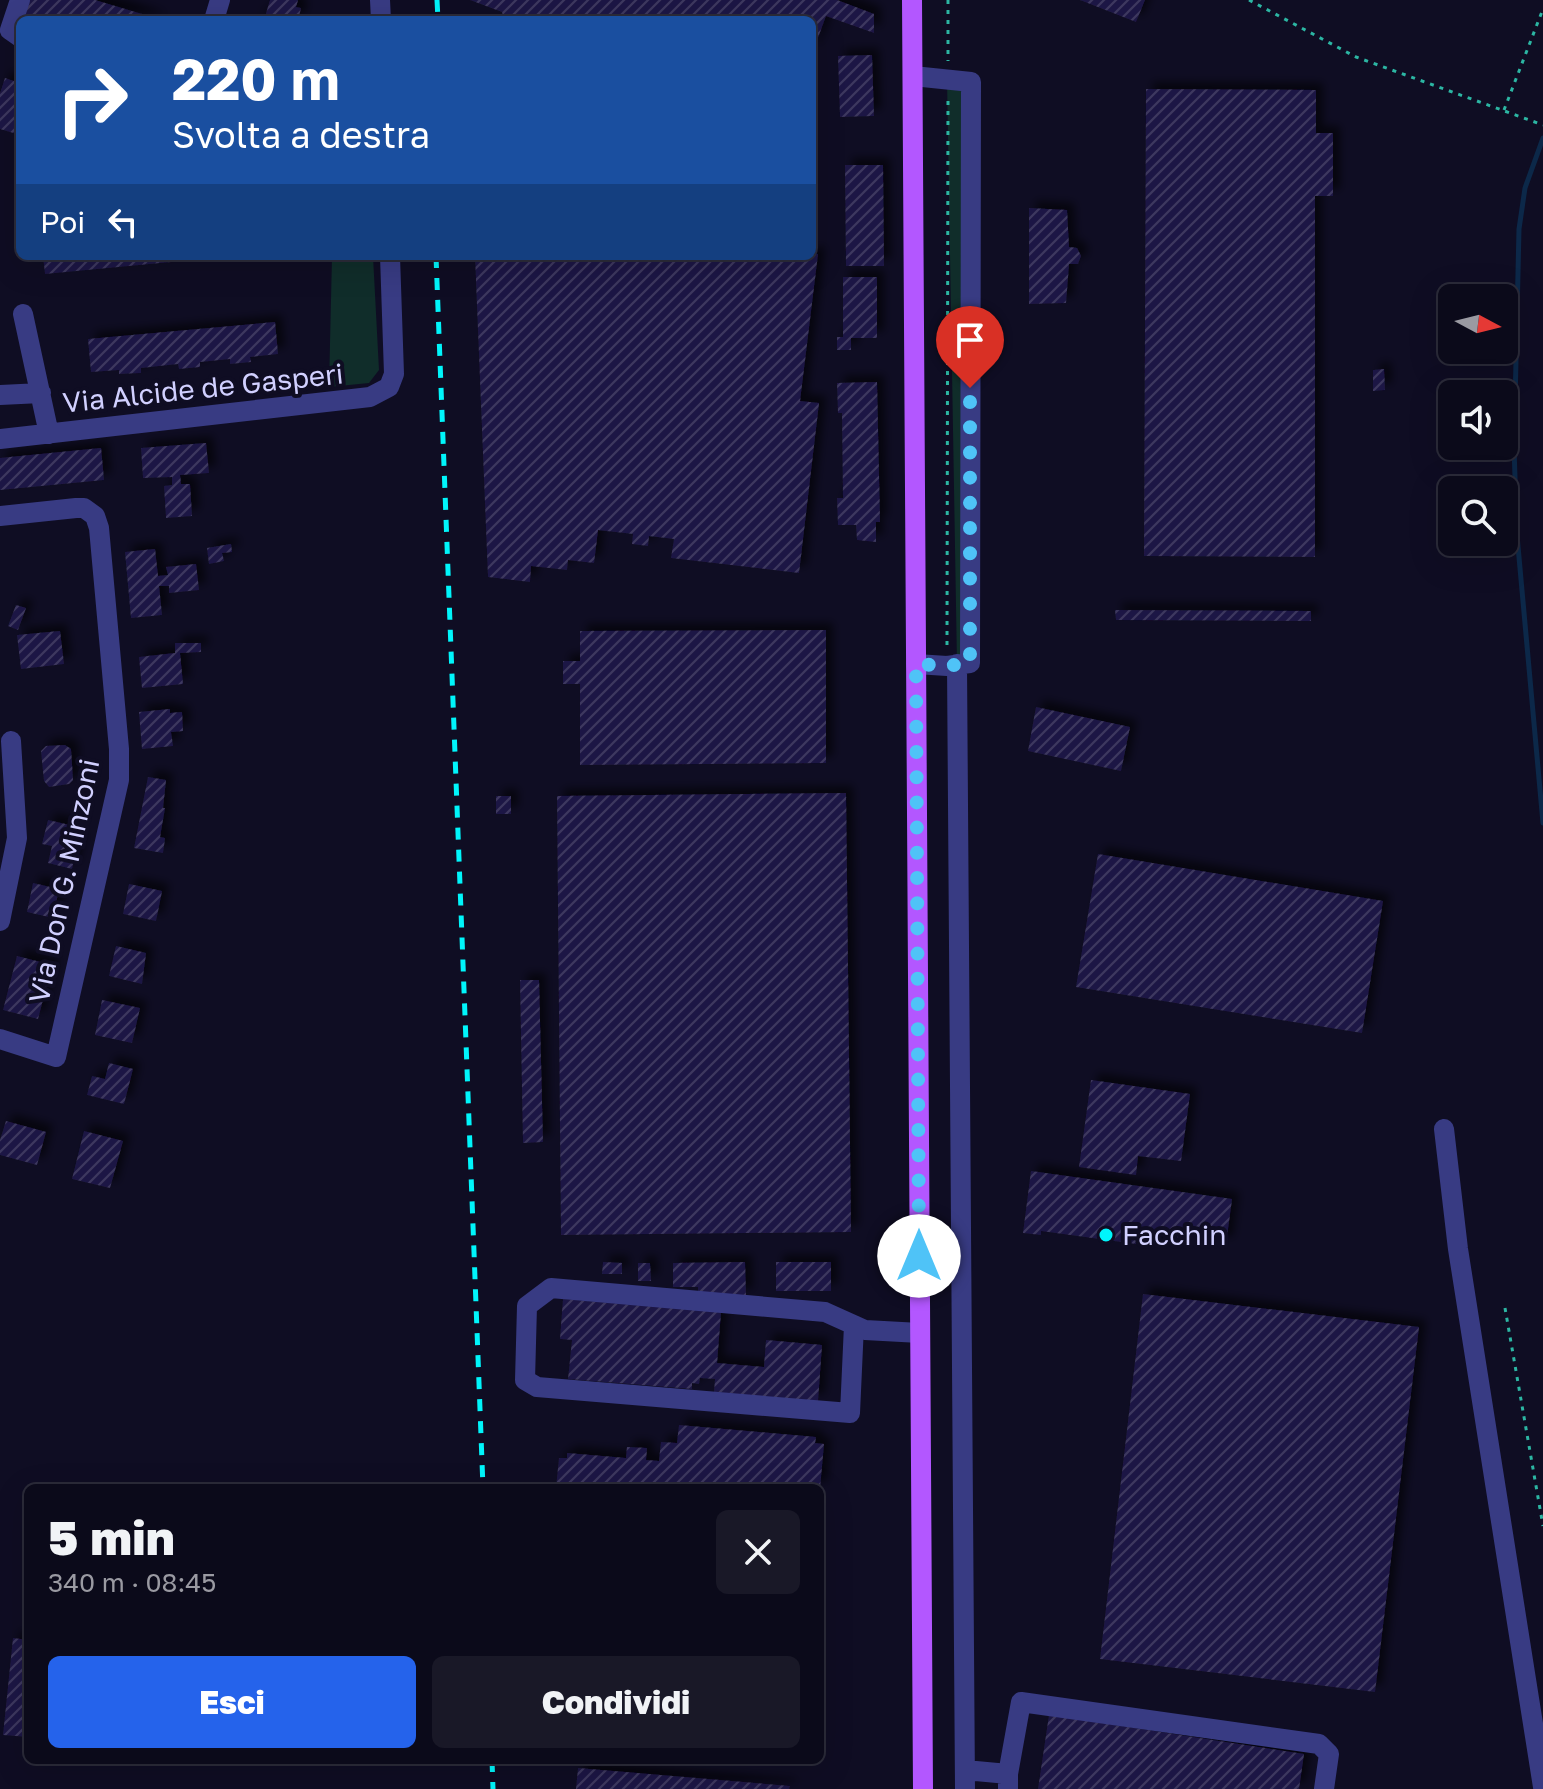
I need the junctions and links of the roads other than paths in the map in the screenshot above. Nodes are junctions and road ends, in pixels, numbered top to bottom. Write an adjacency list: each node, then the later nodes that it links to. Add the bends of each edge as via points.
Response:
1 (20, 0): 3 (street, via 10,30)
2 (912, 0): 4 (main road)
3 (16, 34)
4 (913, 76): 12 (main road); 13 (street, via 971,82 970,663)
5 (390, 260): 9 (street, Via Alcide de Gasperi, via 394,374 389,387 370,397)
6 (23, 314): 7 (street, Via Alcide de Gasperi)
7 (41, 393): 8 (street, Via Alcide de Gasperi); 9 (street, Via Alcide de Gasperi)
8 (0, 395)
9 (49, 434): 10 (street)
10 (0, 439)
11 (0, 516): 16 (street, Via Don G. Minzoni, via 76,508 95,516 119,749 119,780 56,1057)
12 (916, 664): 13 (street); 19 (main road)
13 (957, 664): 20 (street)
14 (11, 741): 15 (street, via 17,838)
15 (0, 921)
16 (0, 1039)
17 (1444, 1129): 22 (street, via 1458,1249)
18 (854, 1325): 18 (street, via 825,1312 551,1288 527,1306 525,1380 537,1387 850,1413); 19 (street)
19 (920, 1333): 23 (main road)
20 (965, 1780): 21 (street)
21 (1008, 1781): 24 (street, via 1021,1702 1319,1744 1329,1754)
22 (1543, 1787)
23 (923, 1789)
24 (1324, 1789)

